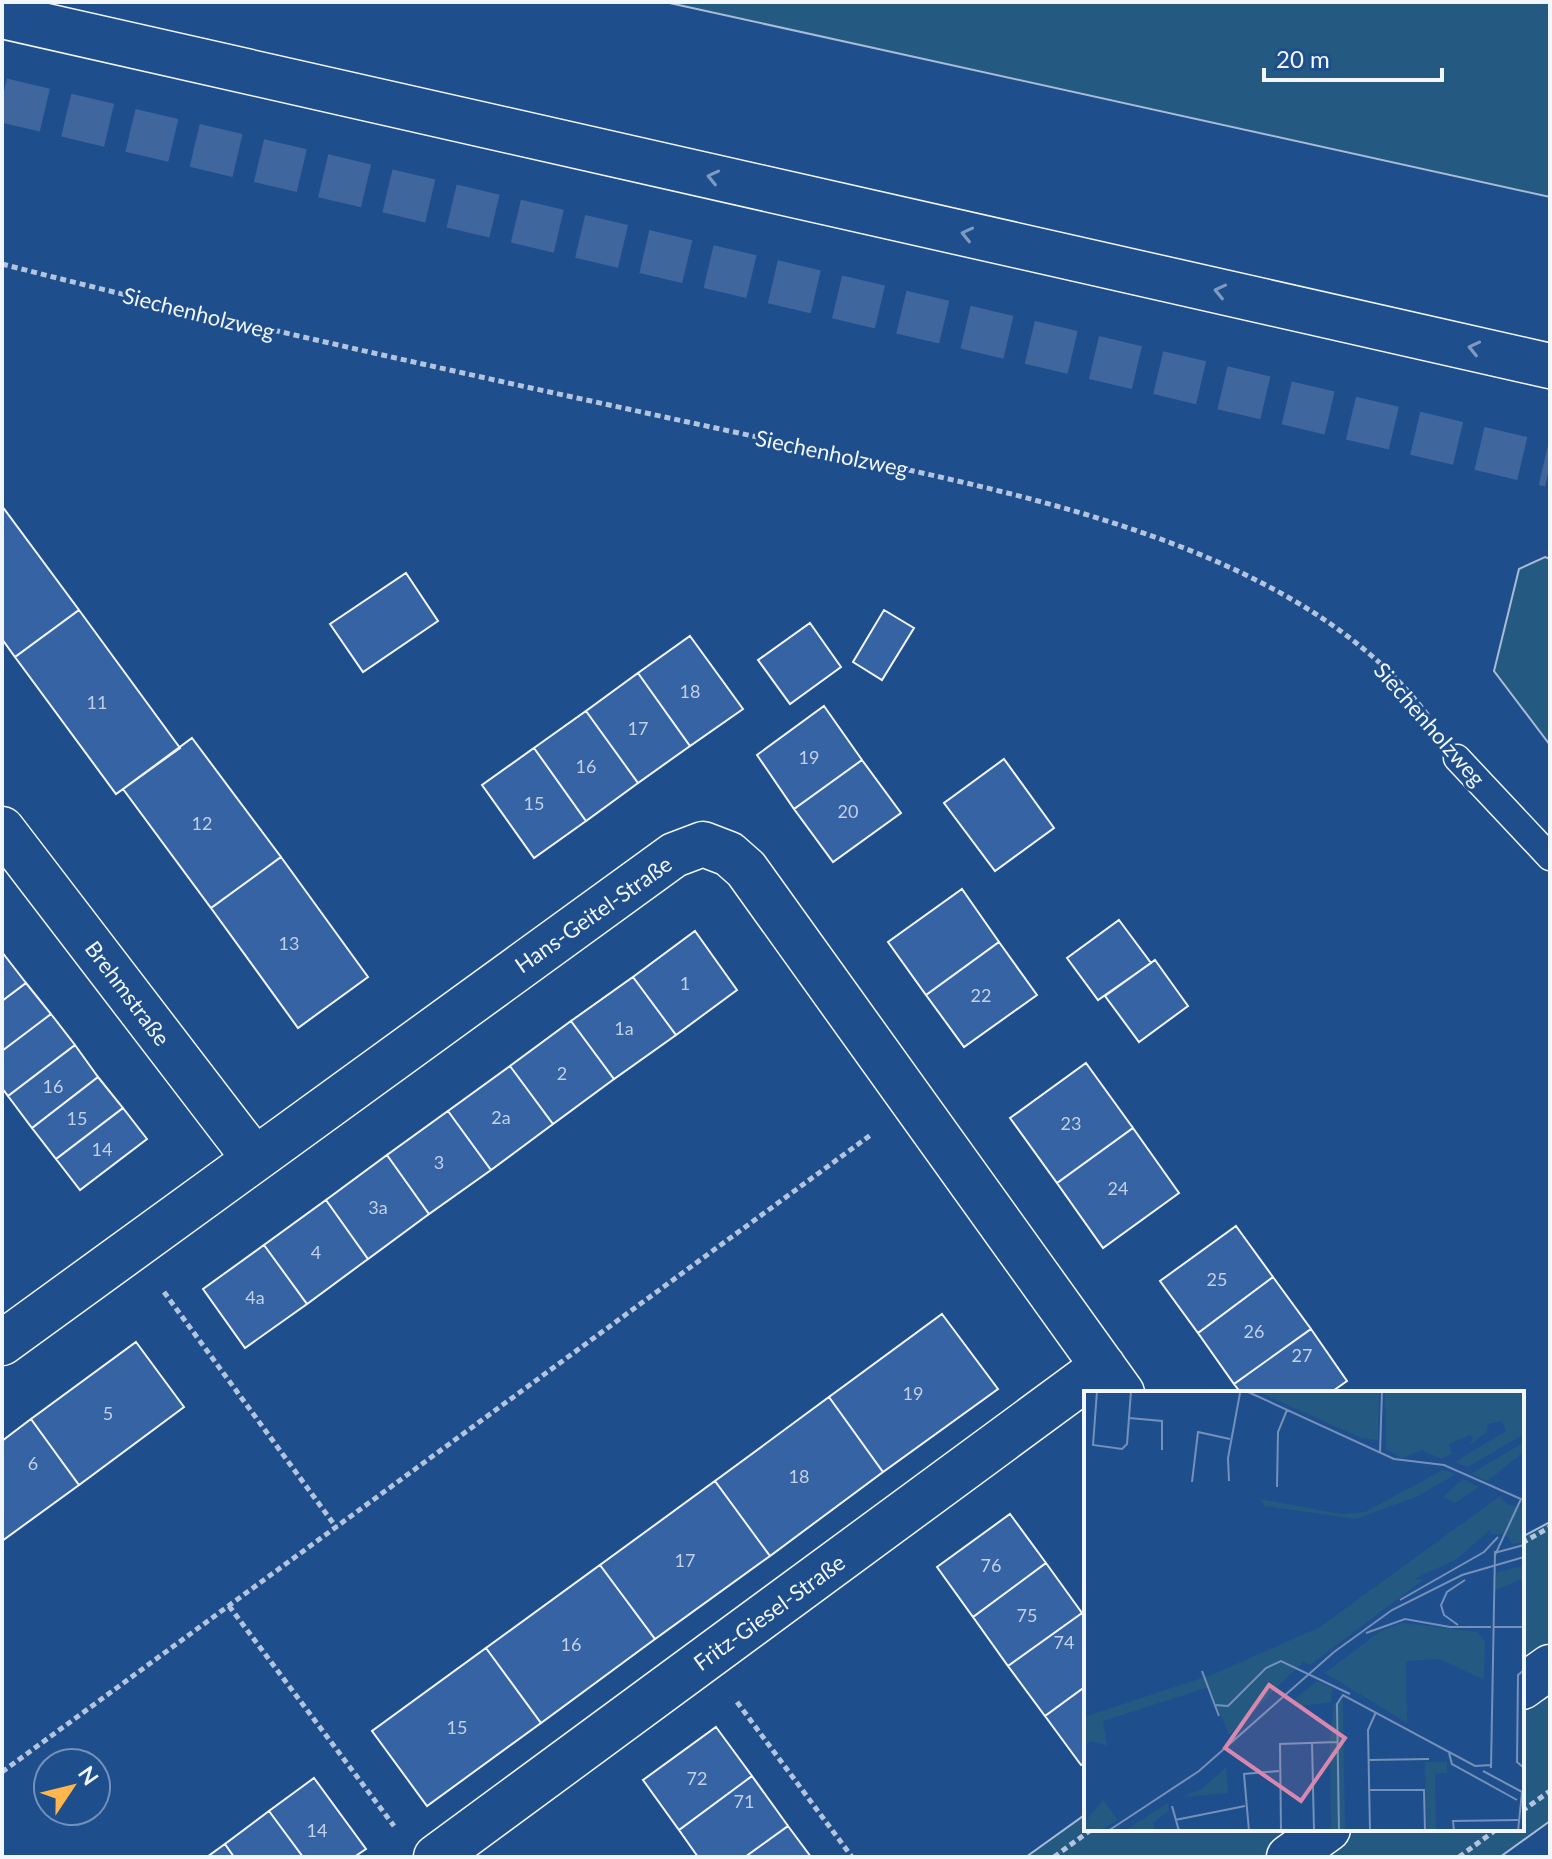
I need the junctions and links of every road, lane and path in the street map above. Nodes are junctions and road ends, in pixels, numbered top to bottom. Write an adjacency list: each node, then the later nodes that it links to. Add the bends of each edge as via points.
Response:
1 (2, 16): 3 (main road, one-way to 1)
2 (2, 264): 4 (path, Siechenholzweg, via 206,317 903,469 1102,519 1183,548 1314,613 1394,677)
3 (1550, 366)
4 (1457, 758): 6 (lane, Siechenholzweg)
5 (2, 829): 8 (main road, Brehmstraße)
6 (1550, 857)
7 (914, 1104): 8 (main road, Hans-Geitel-Straße, via 746,869 729,854 703,844 674,855); 11 (main road, Hans-Geitel-Straße); 13 (path)
8 (254, 1158): 9 (main road, Hans-Geitel-Straße)
9 (131, 1248): 10 (main road, Hans-Geitel-Straße); 13 (path)
10 (2, 1343)
11 (1113, 1380)
12 (1084, 1400): 17 (main road, Fritz-Giesel-Straße)
13 (336, 1527): 16 (path)
14 (1550, 1527): 15 (path)
15 (1524, 1542)
16 (229, 1606): 20 (path); 26 (path)
17 (705, 1659): 26 (main road, Fritz-Giesel-Straße); 27 (path)
18 (1550, 1667): 19 (main road)
19 (1524, 1686)
20 (2, 1772)
21 (1550, 1791): 22 (path)
22 (1524, 1810)
23 (1089, 1831): 28 (path)
24 (1325, 1831): 29 (main road)
25 (1494, 1831): 30 (path)
26 (418, 1845)
27 (852, 1857)
28 (1054, 1857)
29 (1289, 1857)
30 (1459, 1857)

